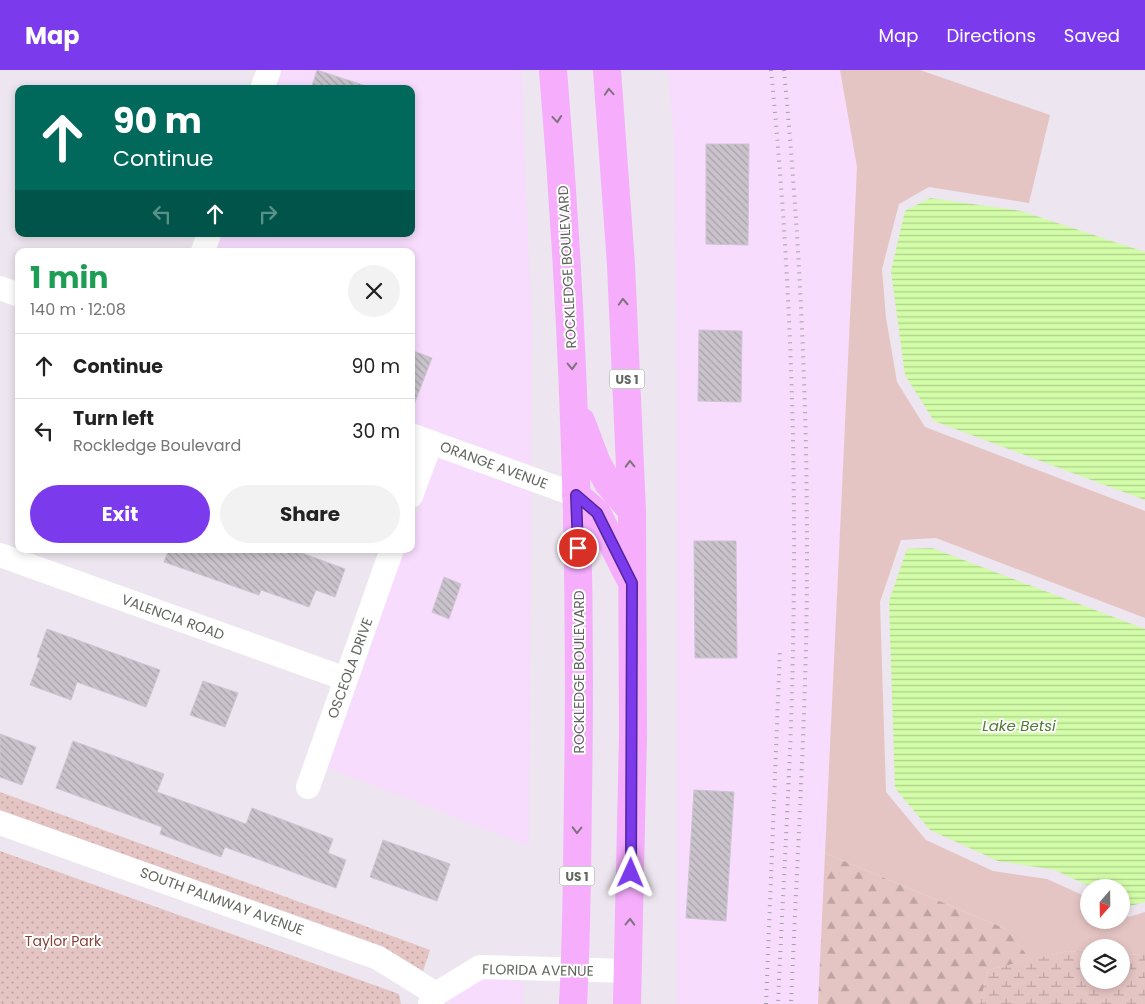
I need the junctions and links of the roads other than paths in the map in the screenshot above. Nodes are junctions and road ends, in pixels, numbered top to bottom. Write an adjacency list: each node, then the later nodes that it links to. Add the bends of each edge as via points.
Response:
1 (269, 70): 4 (street)
2 (553, 70): 7 (main road, ROCKLEDGE BOULEVARD / US 1, one-way to 7, via 565,212)
3 (607, 70): 11 (main road, US 1, one-way to 3, via 621,265)
4 (263, 85)
5 (0, 288): 6 (street)
6 (15, 294)
7 (574, 404): 10 (main road, ROCKLEDGE BOULEVARD / US 1); 11 (main road, via 608,483)
8 (421, 438): 9 (street); 10 (street, ORANGE AVENUE)
9 (415, 473)
10 (576, 495): 14 (main road, via 597,513); 18 (main road, ROCKLEDGE BOULEVARD / US 1, one-way to 18, via 579,714)
11 (632, 512): 14 (main road, US 1)
12 (391, 553): 15 (street, OSCEOLA DRIVE)
13 (0, 555): 15 (street, VALENCIA ROAD)
14 (632, 583): 19 (main road, US 1, one-way to 14)
15 (346, 679): 16 (street, OSCEOLA DRIVE)
16 (308, 787)
17 (0, 823): 20 (street, SOUTH PALMWAY AVENUE, via 378,958)
18 (575, 970): 19 (street, FLORIDA AVENUE); 20 (street, FLORIDA AVENUE, via 480,967); 21 (main road, ROCKLEDGE BOULEVARD / US 1)
19 (629, 971): 22 (main road, US 1)
20 (433, 999)
21 (573, 1004)
22 (627, 1004)

